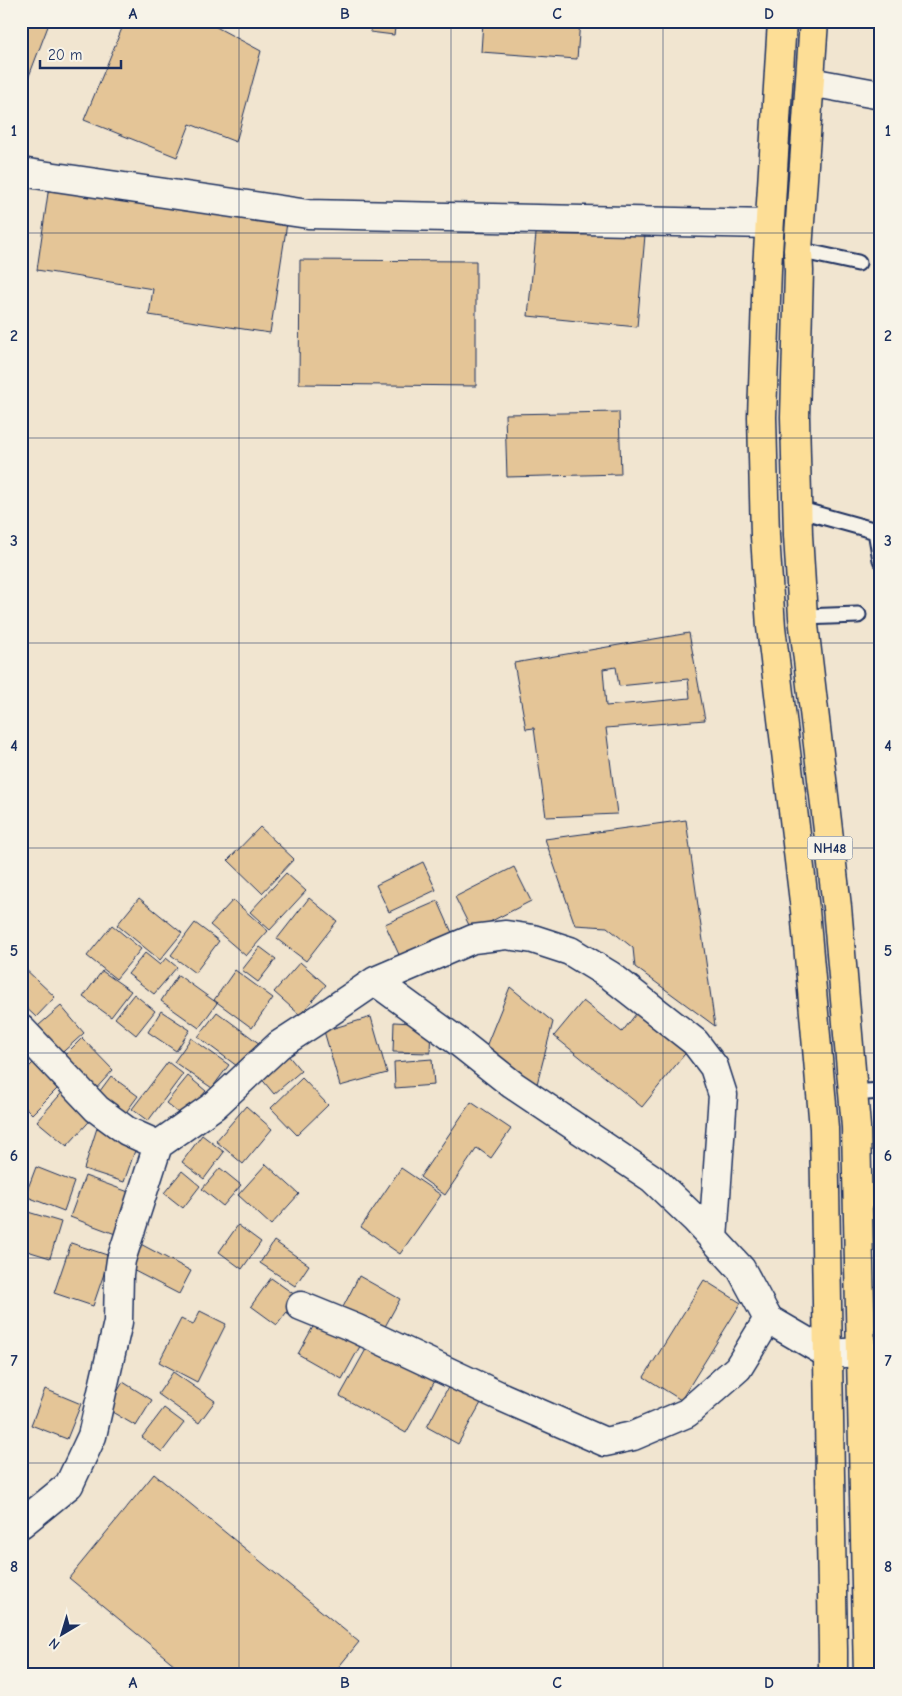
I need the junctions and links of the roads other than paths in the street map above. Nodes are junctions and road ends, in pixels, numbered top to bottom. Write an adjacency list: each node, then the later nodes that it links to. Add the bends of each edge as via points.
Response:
1 (782, 21): 6 (highway, NH48)
2 (814, 21): 3 (highway, NH48)
3 (810, 82): 4 (street); 7 (highway, NH48)
4 (881, 95)
5 (21, 173): 6 (street, via 308,214)
6 (769, 224): 22 (highway, NH48, via 762,417 766,536 771,627 805,910 824,1128)
7 (798, 250): 8 (lane); 9 (highway, NH48)
8 (858, 263)
9 (797, 509): 10 (lane, via 876,531); 12 (highway, NH48)
10 (881, 560)
11 (858, 615): 12 (lane)
12 (803, 618): 16 (highway, NH48, via 837,907)
13 (375, 981): 17 (street, via 279,1045 215,1105); 18 (street, via 513,1085 653,1179); 18 (street, via 474,939 506,936 533,939 570,951 611,976 695,1042 714,1067 723,1096)
14 (21, 1029): 17 (street, via 97,1109 127,1131)
15 (881, 1091): 16 (lane)
16 (853, 1093): 21 (highway, NH48)
17 (158, 1145): 24 (street, via 121,1260 118,1322 92,1436 69,1485)
18 (714, 1239): 20 (street, via 741,1269)
19 (301, 1306): 20 (street, via 605,1442 633,1436 687,1413 738,1368)
20 (768, 1319): 22 (street)
21 (871, 1350): 22 (street); 23 (highway, NH48)
22 (828, 1354): 25 (highway, NH48)
23 (871, 1403): 26 (highway, NH48)
24 (21, 1524)
25 (833, 1675)
26 (868, 1675)

